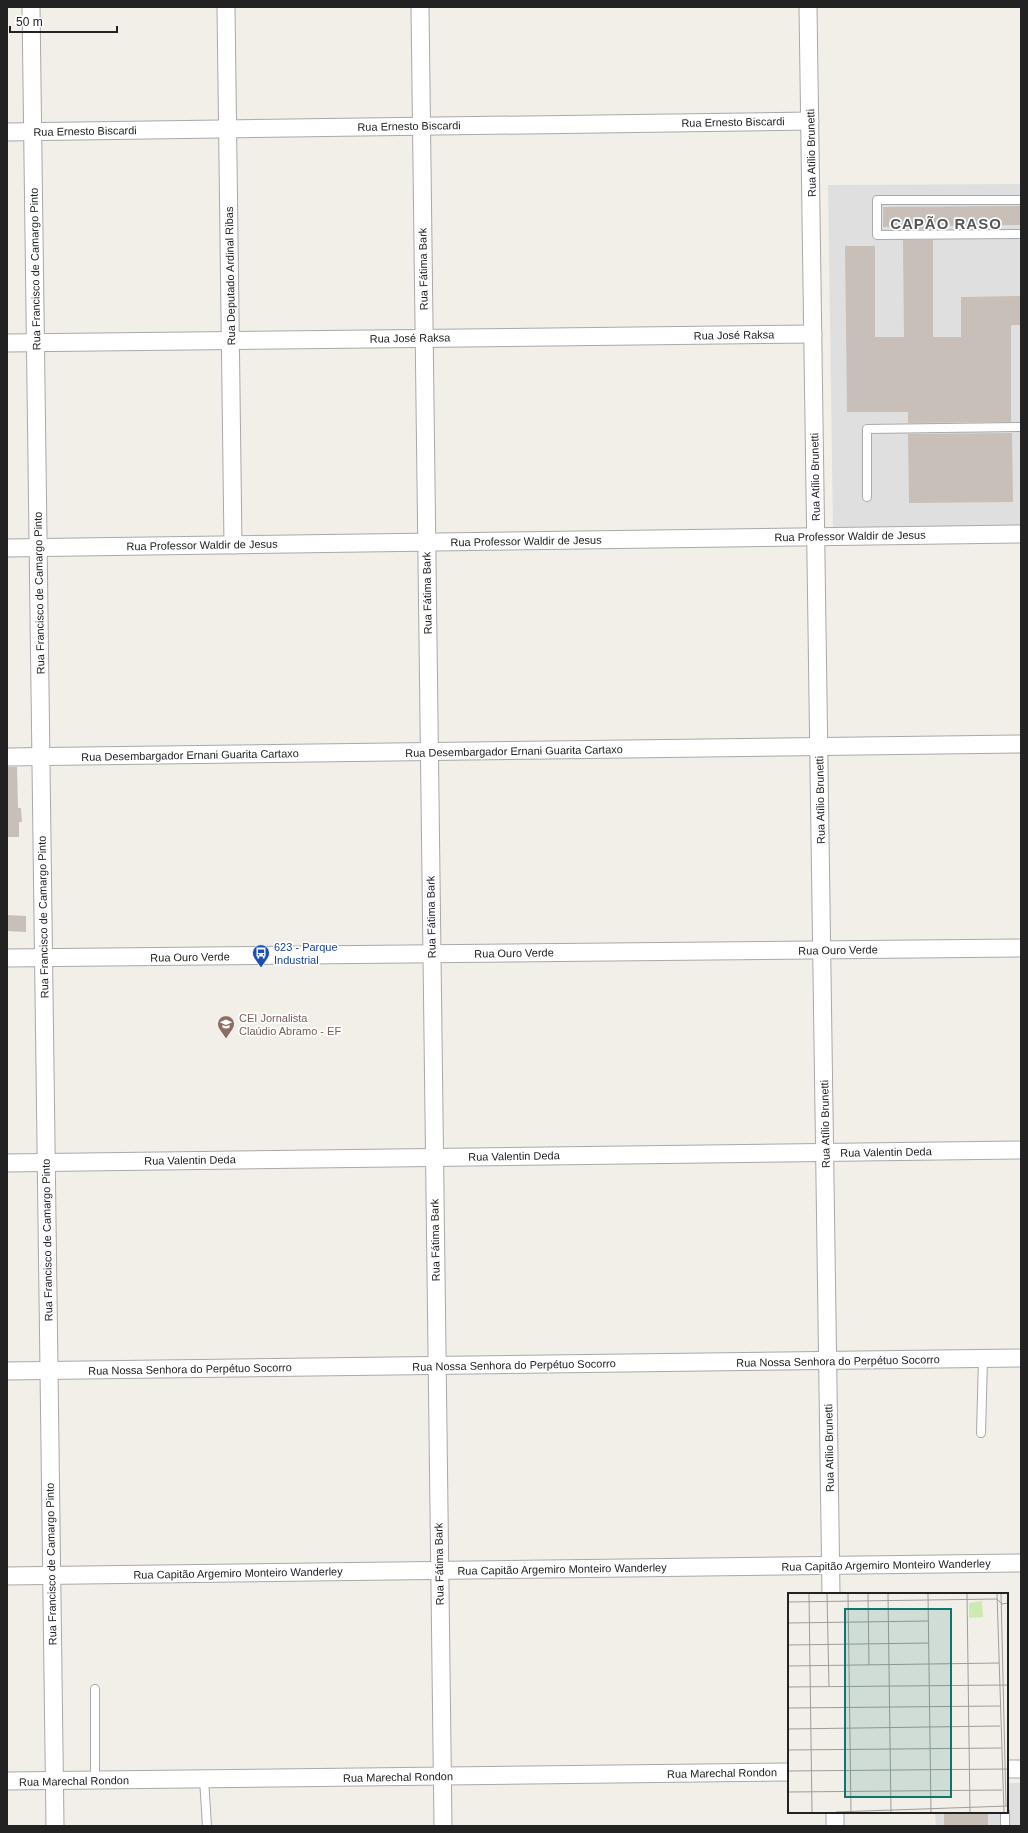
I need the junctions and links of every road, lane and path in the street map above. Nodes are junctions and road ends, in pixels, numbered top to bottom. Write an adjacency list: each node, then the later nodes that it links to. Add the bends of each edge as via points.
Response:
1 (31, 7): 8 (street, Rua Francisco de Camargo Pinto)
2 (226, 7): 7 (street, Rua Deputado Ardinal Ribas)
3 (420, 7): 6 (street, Rua Fátima Bark)
4 (808, 7): 5 (street, Rua Atílio Brunetti)
5 (810, 121): 6 (street, Rua Ernesto Biscardi); 12 (street, Rua Atílio Brunetti)
6 (421, 126): 7 (street, Rua Ernesto Biscardi); 13 (street, Rua Fátima Bark)
7 (228, 129): 8 (street, Rua Ernesto Biscardi); 14 (street, Rua Deputado Ardinal Ribas)
8 (33, 131): 9 (street, Rua Ernesto Biscardi); 15 (street, Rua Francisco de Camargo Pinto)
9 (7, 132)
10 (1021, 200): 11 (lane, via 877,200 877,235)
11 (1021, 234)
12 (813, 334): 13 (street, Rua José Raksa); 20 (street, Rua Atílio Brunetti)
13 (424, 338): 14 (street, Rua José Raksa); 21 (street, Rua Fátima Bark)
14 (231, 340): 15 (street, Rua José Raksa); 22 (street, Rua Deputado Ardinal Ribas)
15 (36, 342): 16 (street, Rua José Raksa); 23 (street, Rua Francisco de Camargo Pinto)
16 (7, 343)
17 (1021, 427): 18 (lane, via 867,429)
18 (867, 498)
19 (1021, 534): 20 (street, Rua Professor Waldir de Jesus)
20 (816, 537): 21 (street, Rua Professor Waldir de Jesus); 26 (street, Rua Atílio Brunetti)
21 (426, 542): 22 (street, Rua Professor Waldir de Jesus); 27 (street, Rua Fátima Bark)
22 (233, 544): 23 (street, Rua Professor Waldir de Jesus)
23 (38, 547): 24 (street, Rua Professor Waldir de Jesus); 29 (street, Rua Francisco de Camargo Pinto)
24 (7, 548)
25 (1021, 744): 26 (street, Rua Desembargador Ernani Guarita Cartaxo)
26 (819, 747): 27 (street, Rua Desembargador Ernani Guarita Cartaxo); 31 (street, Rua Atílio Brunetti)
27 (429, 752): 29 (street, Rua Desembargador Ernani Guarita Cartaxo); 32 (street, Rua Fátima Bark)
28 (7, 757): 29 (street, Rua Desembargador Ernani Guarita Cartaxo)
29 (41, 757): 34 (street, Rua Francisco de Camargo Pinto)
30 (1021, 948): 31 (street, Rua Ouro Verde)
31 (822, 950): 32 (street, Rua Ouro Verde); 36 (street, Rua Atílio Brunetti)
32 (432, 954): 34 (street, Rua Ouro Verde); 37 (street, Rua Fátima Bark)
33 (7, 958): 34 (street, Rua Ouro Verde)
34 (43, 958): 38 (street, Rua Francisco de Camargo Pinto)
35 (1021, 1150): 36 (street, Rua Valentin Deda)
36 (825, 1153): 37 (street, Rua Valentin Deda); 42 (street, Rua Atílio Brunetti)
37 (434, 1157): 38 (street, Rua Valentin Deda); 43 (street, Rua Fátima Bark)
38 (46, 1162): 39 (street, Rua Valentin Deda); 44 (street, Rua Francisco de Camargo Pinto)
39 (7, 1163)
40 (1021, 1358): 41 (street, Rua Nossa Senhora do Perpétuo Socorro)
41 (983, 1359): 42 (street, Rua Nossa Senhora do Perpétuo Socorro); 46 (lane)
42 (828, 1361): 43 (street, Rua Nossa Senhora do Perpétuo Socorro); 48 (street, Rua Atílio Brunetti)
43 (437, 1366): 44 (street, Rua Nossa Senhora do Perpétuo Socorro); 49 (street, Rua Fátima Bark)
44 (48, 1370): 45 (street, Rua Nossa Senhora do Perpétuo Socorro); 50 (street, Rua Francisco de Camargo Pinto)
45 (7, 1371)
46 (981, 1433)
47 (1021, 1563): 48 (street, Rua Capitão Argemiro Monteiro Wanderley)
48 (831, 1566): 49 (street, Rua Capitão Argemiro Monteiro Wanderley); 52 (street, Rua Atílio Brunetti)
49 (440, 1570): 50 (street, Rua Capitão Argemiro Monteiro Wanderley); 57 (street, Rua Fátima Bark)
50 (51, 1575): 51 (street, Rua Capitão Argemiro Monteiro Wanderley); 61 (street, Rua Francisco de Camargo Pinto)
51 (7, 1576)
52 (832, 1593)
53 (95, 1689): 59 (lane)
54 (1008, 1769): 55 (street)
55 (1021, 1769)
56 (788, 1772): 57 (street, Rua Marechal Rondon)
57 (442, 1776): 58 (street, Rua Marechal Rondon); 66 (street, Rua Fátima Bark)
58 (204, 1779): 59 (street, Rua Marechal Rondon); 65 (lane)
59 (95, 1780): 61 (street, Rua Marechal Rondon)
60 (7, 1781): 61 (street, Rua Marechal Rondon)
61 (54, 1781): 64 (street, Rua Francisco de Camargo Pinto)
62 (835, 1813): 67 (street)
63 (1005, 1813): 68 (lane)
64 (55, 1826)
65 (207, 1826)
66 (443, 1826)
67 (835, 1826)
68 (1005, 1826)

